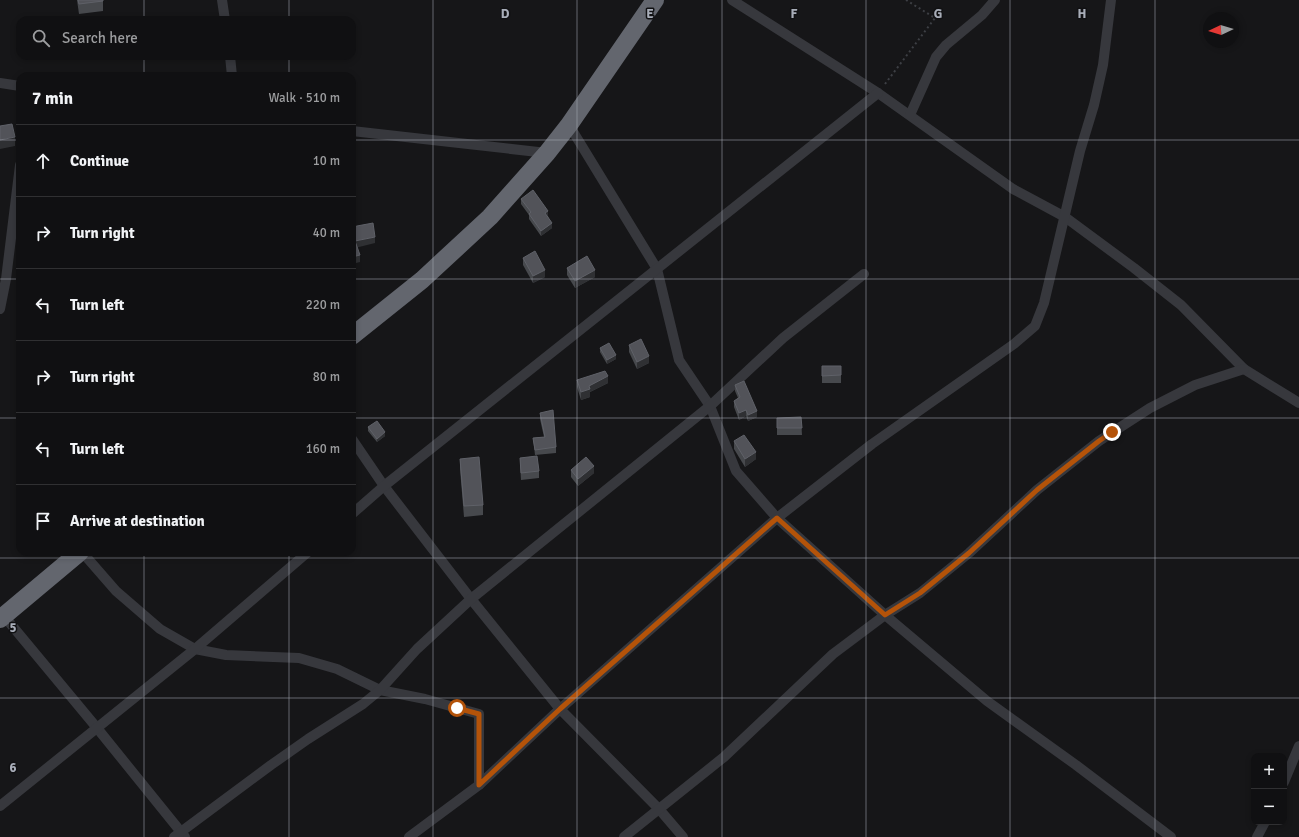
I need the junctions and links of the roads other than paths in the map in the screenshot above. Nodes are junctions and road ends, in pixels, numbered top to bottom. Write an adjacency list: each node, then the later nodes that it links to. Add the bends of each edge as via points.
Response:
1 (222, 0): 6 (street)
2 (655, 0): 13 (highway)
3 (732, 0): 11 (street)
4 (996, 0): 12 (street, via 936,57)
5 (1111, 0): 17 (street, via 1103,65)
6 (224, 16)
7 (230, 60): 8 (street)
8 (232, 72)
9 (0, 83): 10 (street)
10 (16, 85)
11 (878, 93): 12 (street); 18 (street)
12 (910, 115): 17 (street, via 1014,189)
13 (569, 125): 15 (highway); 18 (street)
14 (356, 131): 15 (street)
15 (547, 153): 21 (highway, via 490,217 422,280)
16 (16, 198): 20 (street)
17 (1065, 217): 22 (street, via 1181,305); 28 (street, via 1044,303 1034,326 1014,344 872,444)
18 (657, 269): 24 (street, via 680,360); 26 (street)
19 (864, 274): 24 (street, via 783,338)
20 (0, 309)
21 (356, 333)
22 (1244, 369): 23 (street); 33 (street, via 1195,385 1150,408 1099,441 1037,490 969,553 920,593)
23 (1299, 403)
24 (710, 406): 28 (street, via 736,471); 32 (street)
25 (356, 445): 26 (street)
26 (384, 486): 27 (street); 32 (street)
27 (356, 510)
28 (777, 518): 33 (street); 37 (street)
29 (76, 556): 34 (highway)
30 (85, 556): 35 (street, via 121,596 160,629)
31 (303, 556): 35 (street)
32 (471, 599): 36 (street, via 417,649); 37 (street)
33 (885, 615): 43 (street, via 833,654 724,757); 49 (street, via 986,701)
34 (2, 618): 38 (street)
35 (195, 649): 36 (street, via 226,655 299,658 337,668); 38 (street)
36 (380, 690): 41 (street, via 479,714); 45 (street, via 271,765)
37 (560, 709): 41 (street); 43 (street)
38 (97, 728): 42 (street); 45 (street)
39 (1299, 746): 40 (street)
40 (1287, 775)
41 (479, 785): 46 (street)
42 (0, 806)
43 (659, 809): 47 (street); 48 (street)
44 (1263, 825): 50 (street)
45 (180, 835)
46 (409, 837)
47 (624, 837)
48 (683, 837)
49 (1171, 837)
50 (1257, 837)

